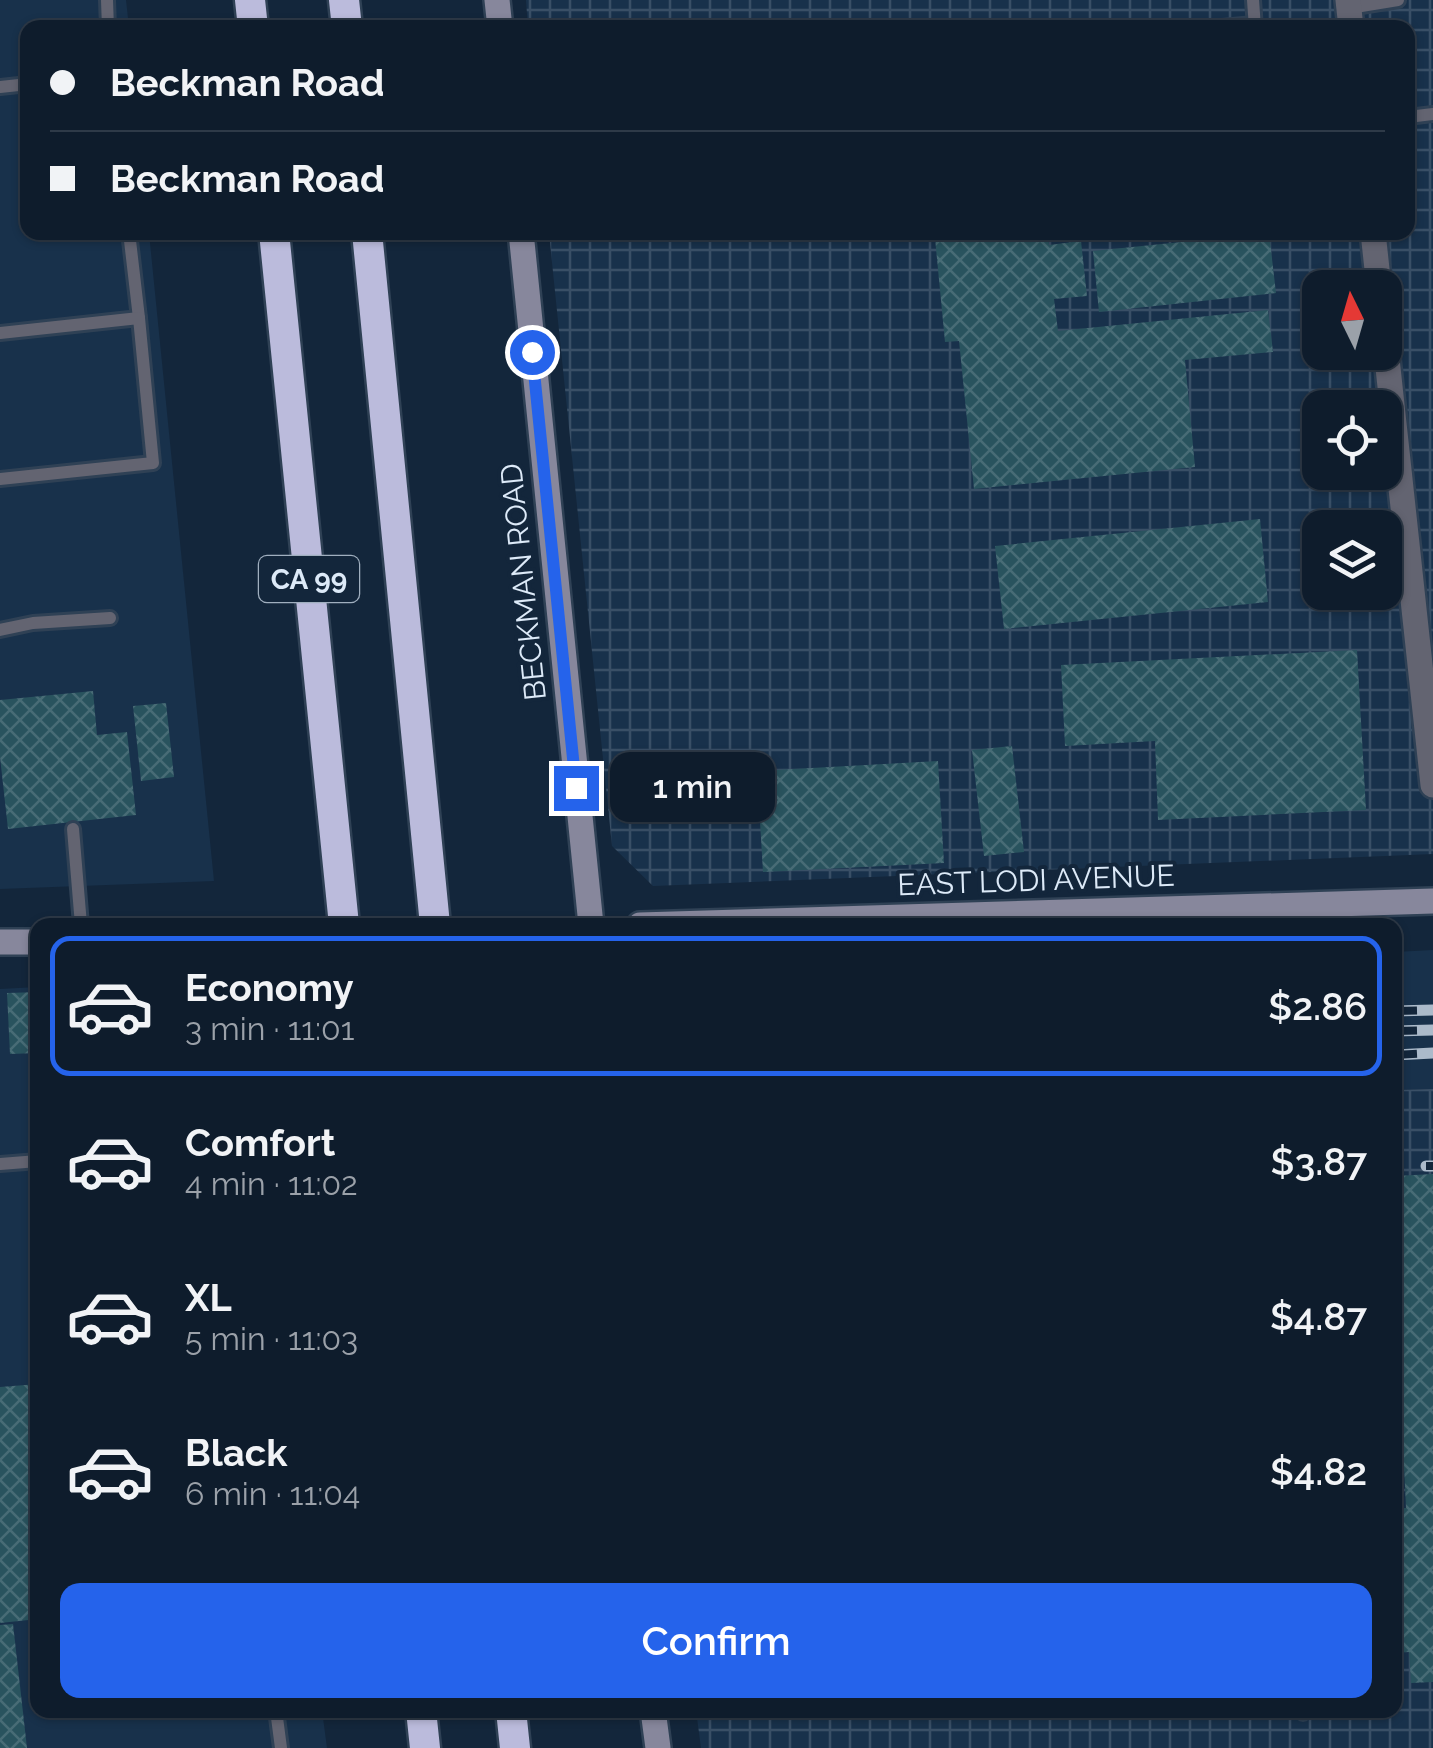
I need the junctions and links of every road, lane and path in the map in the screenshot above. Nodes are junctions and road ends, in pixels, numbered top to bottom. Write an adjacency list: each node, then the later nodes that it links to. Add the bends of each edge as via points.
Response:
1 (1398, 0): 2 (lane)
2 (1350, 12)
3 (130, 240): 9 (lane)
4 (275, 240): 19 (highway, CA 99)
5 (368, 240): 20 (highway, CA 99)
6 (521, 240): 21 (street, BECKMAN ROAD)
7 (1374, 240): 8 (street)
8 (1377, 270)
9 (139, 318): 10 (lane); 12 (lane, via 153,464)
10 (0, 333)
11 (1388, 370): 15 (street)
12 (0, 479)
13 (110, 618): 14 (lane)
14 (0, 630)
15 (1433, 784)
16 (73, 829): 18 (lane)
17 (1433, 901): 22 (street, EAST LODI AVENUE)
18 (80, 918)
19 (343, 918)
20 (434, 918)
21 (590, 918)
22 (871, 918)
23 (0, 942): 24 (street)
24 (30, 942)
25 (30, 1162): 26 (lane)
26 (0, 1164)
27 (277, 1718): 31 (lane)
28 (422, 1718): 32 (highway)
29 (513, 1718): 33 (highway)
30 (654, 1718): 34 (street)
31 (281, 1748)
32 (425, 1748)
33 (515, 1748)
34 (658, 1748)

